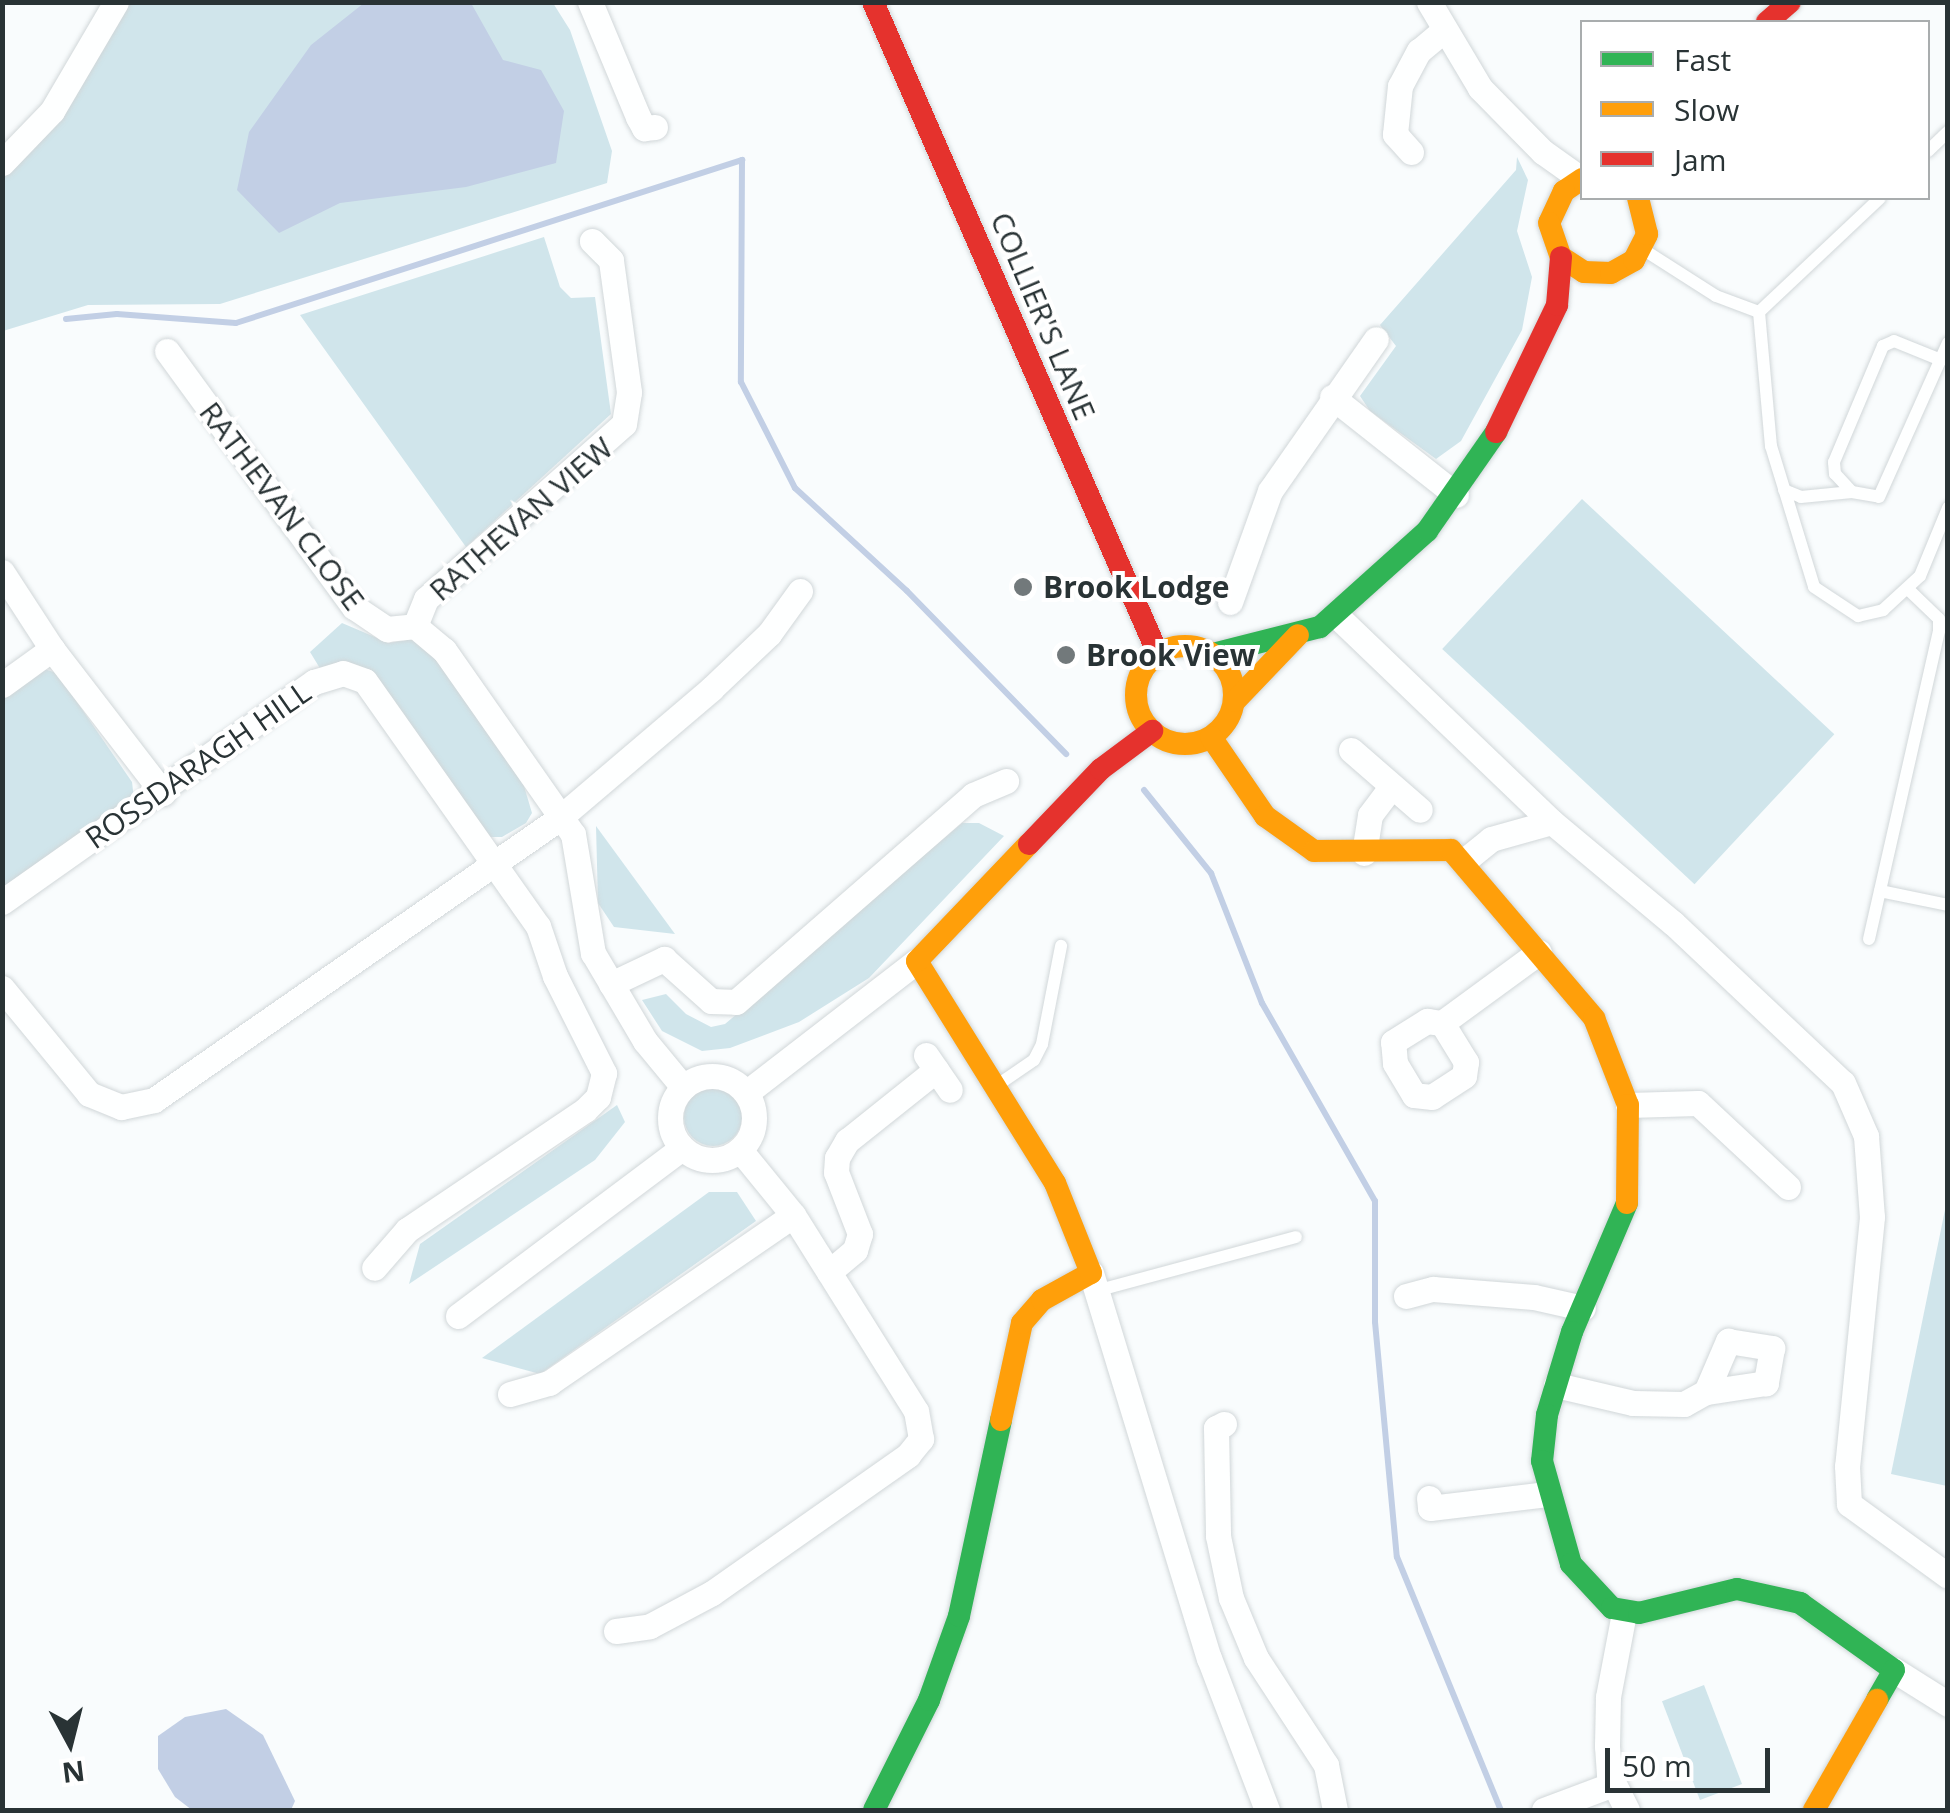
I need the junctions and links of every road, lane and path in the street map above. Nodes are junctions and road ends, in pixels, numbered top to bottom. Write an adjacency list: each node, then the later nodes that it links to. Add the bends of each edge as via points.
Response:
1 (116, 2): 11 (street, via 52,112)
2 (590, 2): 8 (street, via 638,117 644,128)
3 (873, 2): 40 (street, COLLIER'S LANE)
4 (1429, 2): 7 (street)
5 (1790, 2): 6 (street)
6 (1769, 20)
7 (1442, 32): 9 (street, via 1419,52 1400,86 1395,134); 10 (street, via 1480,88)
8 (655, 127)
9 (1410, 152)
10 (1543, 152): 12 (street); 14 (street)
11 (2, 163)
12 (1580, 178)
13 (1580, 181): 14 (street)
14 (1556, 200): 19 (street, via 1549,224)
15 (1642, 200): 18 (street)
16 (1878, 200): 21 (lane)
17 (592, 241): 37 (street, RATHEVAN VIEW, via 611,260 629,392 624,424 426,600)
18 (1642, 248): 20 (street); 21 (lane, via 1716,296)
19 (1561, 257): 20 (street, via 1584,272); 23 (street, via 1557,305)
20 (1611, 273): 23 (street)
21 (1759, 312): 28 (lane, via 1771,446)
22 (1376, 339): 27 (street)
23 (1544, 341): 30 (street)
24 (1948, 344): 26 (lane)
25 (171, 347): 37 (street, RATHEVAN CLOSE, via 354,608 387,630)
26 (1941, 360): 29 (lane, via 1888,488 1878,497); 29 (lane, via 1894,341 1882,346 1834,462 1834,474)
27 (1332, 397): 30 (street); 35 (street, via 1270,490)
28 (1784, 490): 29 (lane, via 1801,497); 33 (lane, via 1814,587 1835,605 1858,616 1883,610)
29 (1852, 492)
30 (1456, 495): 36 (street, via 1393,568)
31 (1948, 508): 33 (lane)
32 (2, 572): 39 (street)
33 (1908, 590): 56 (lane, via 1939,619 1939,631)
34 (800, 591): 51 (street, via 769,634 711,690)
35 (1230, 602)
36 (1338, 617): 38 (street); 52 (street)
37 (416, 626): 51 (street, RATHEVAN VIEW, via 444,650)
38 (1298, 635): 41 (street); 43 (street)
39 (52, 649): 42 (street); 49 (street)
40 (1158, 654): 41 (street, via 1190,646); 44 (street, via 1140,676 1136,695)
41 (1213, 654): 43 (street, via 1231,676)
42 (2, 685)
43 (1234, 701): 45 (street, via 1226,724)
44 (1152, 731): 45 (street, via 1182,745); 62 (street, via 1100,769)
45 (1210, 738): 53 (street, via 1264,816 1291,837 1314,851)
46 (1351, 750): 48 (street)
47 (1006, 781): 63 (street, via 973,794 736,1002 711,1001 664,959)
48 (1392, 786): 50 (street); 53 (street, via 1370,815)
49 (163, 793): 55 (street, ROSSDARAGH HILL, via 314,682 342,673 364,681 380,698); 57 (street, ROSSDARAGH HILL)
50 (1420, 810)
51 (562, 816): 55 (street); 63 (street, RATHEVAN VIEW, via 573,834 584,921)
52 (1552, 822): 54 (street, via 1491,839); 88 (street, via 1794,1033 1844,1084 1860,1112 1872,1254 1847,1466 1849,1504)
53 (1364, 853): 54 (street, via 1436,845)
54 (1464, 861): 61 (street)
55 (492, 863): 64 (street, via 180,1084 138,1106 120,1107 90,1094); 76 (street, ROSSDARAGH HILL, via 538,926 564,996 603,1063 602,1088 558,1130 407,1230)
56 (1880, 892): 58 (lane); 59 (lane)
57 (2, 902)
58 (1948, 905)
59 (1869, 939)
60 (1061, 946): 67 (lane, via 1034,1060)
61 (1538, 952): 65 (street); 70 (street, via 1594,1018)
62 (916, 961): 67 (street); 69 (street)
63 (612, 984): 68 (street, RATHEVAN VIEW, via 644,1040)
64 (2, 988)
65 (1442, 1023)
66 (937, 1072): 77 (street, via 848,1141 838,1158 841,1187 860,1234 855,1250)
67 (996, 1085): 78 (street, via 1056,1183)
68 (684, 1087): 69 (street, via 721,1076); 71 (street, via 670,1111)
69 (746, 1093): 72 (street, via 753,1127)
70 (1628, 1104): 73 (street, via 1698,1103); 80 (street, via 1628,1199)
71 (682, 1148): 72 (street, via 704,1160); 81 (street)
72 (740, 1150): 74 (street)
73 (1788, 1187)
74 (793, 1214): 77 (street); 84 (street, via 549,1383)
75 (1296, 1237): 78 (lane)
76 (374, 1268)
77 (829, 1272): 90 (street, via 916,1411 921,1438 908,1455 712,1593 650,1626)
78 (1093, 1282): 94 (street, via 1042,1300 1022,1323 959,1616 929,1700); 95 (street, via 1209,1658)
79 (1406, 1296): 80 (street, via 1434,1289 1534,1296)
80 (1583, 1308): 82 (street)
81 (458, 1316)
82 (1556, 1386): 83 (street, via 1662,1407); 86 (street, via 1544,1439)
83 (1706, 1392)
84 (510, 1394)
85 (1224, 1424): 96 (street, via 1216,1428 1218,1536 1231,1598 1256,1658 1326,1765)
86 (1548, 1494): 87 (street, via 1430,1508); 89 (street, via 1571,1564 1595,1596)
87 (1428, 1498)
88 (1948, 1576)
89 (1624, 1613): 91 (street, via 1737,1588 1769,1592 1800,1603); 93 (street, via 1608,1697)
90 (616, 1631)
91 (1894, 1670): 92 (street); 99 (street)
92 (1948, 1704)
93 (1614, 1784): 97 (street); 98 (street)
94 (874, 1810)
95 (1267, 1810)
96 (1335, 1810)
97 (1544, 1810)
98 (1627, 1810)
99 (1814, 1810)

